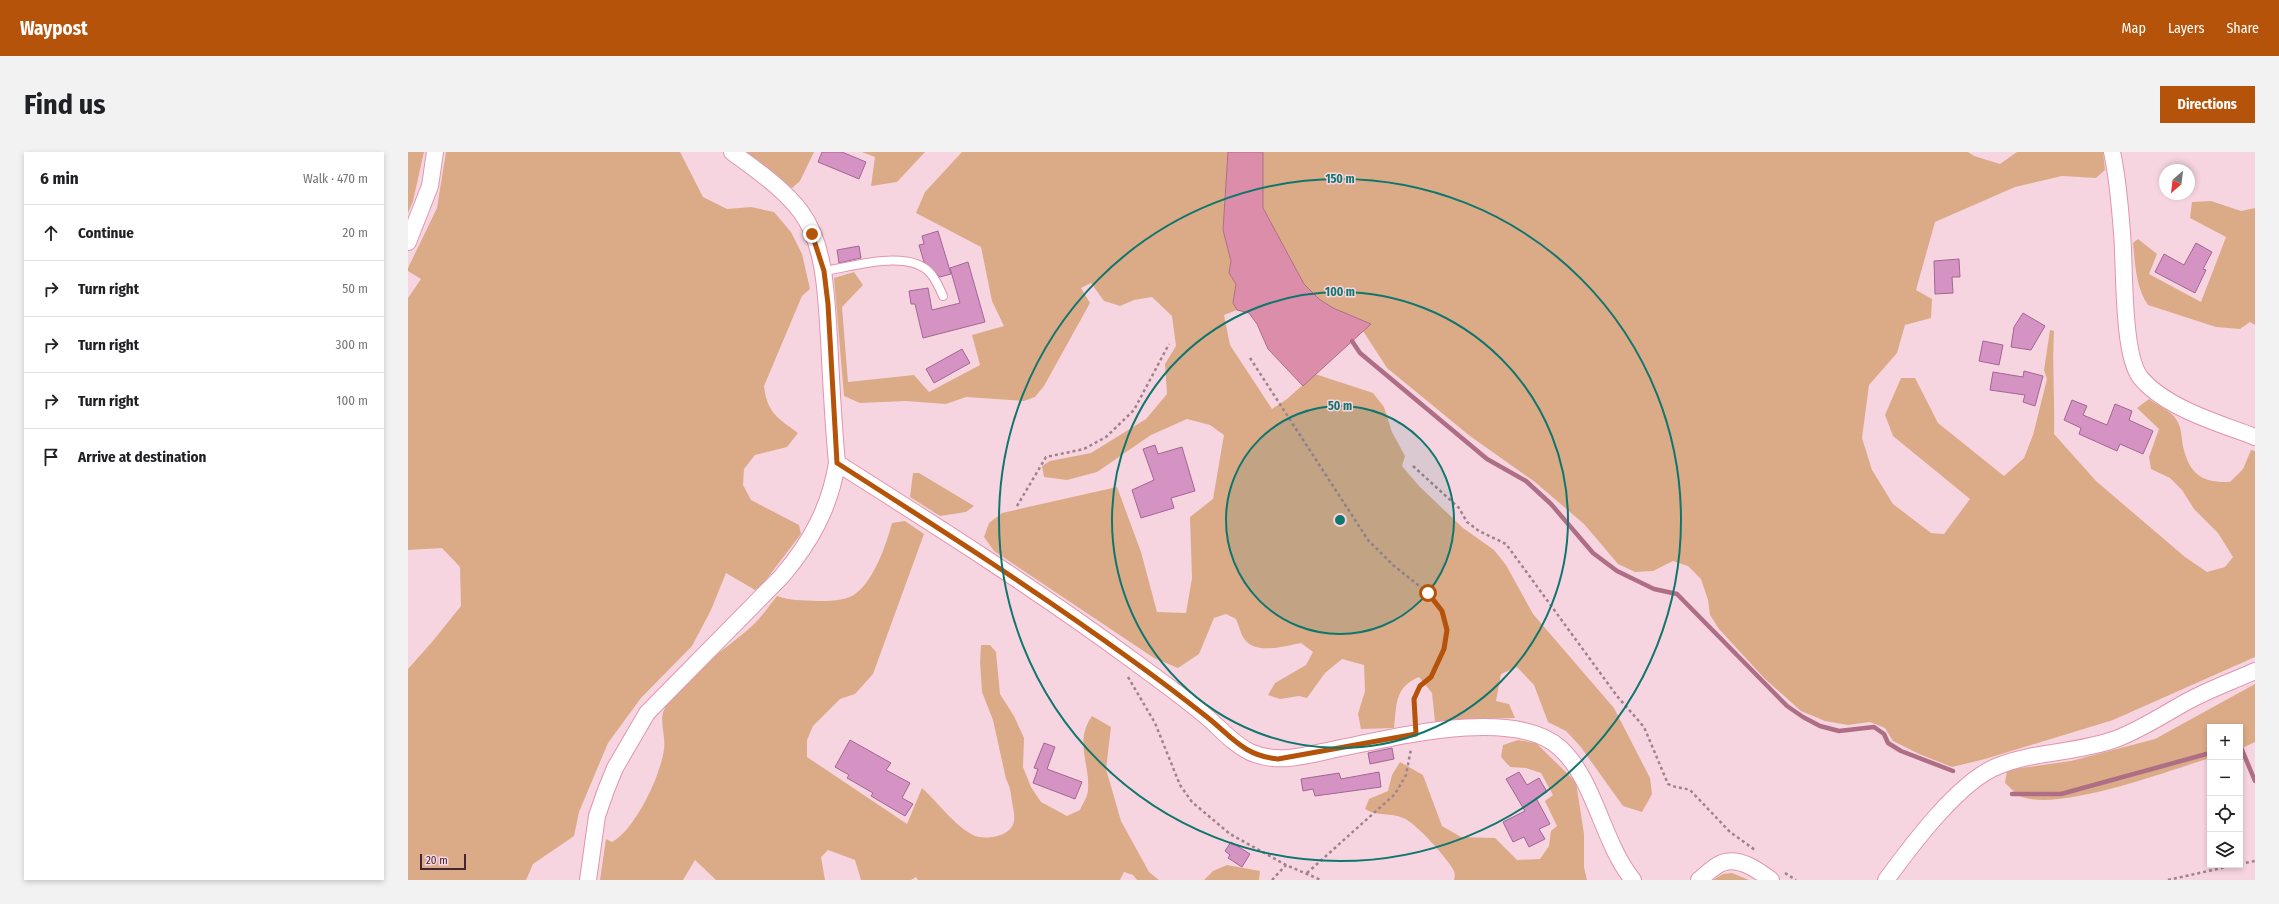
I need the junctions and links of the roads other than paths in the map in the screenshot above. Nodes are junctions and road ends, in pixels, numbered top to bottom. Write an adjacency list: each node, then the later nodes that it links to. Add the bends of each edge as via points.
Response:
1 (435, 152): 4 (street, via 430,186)
2 (732, 152): 5 (street, via 782,191 802,212)
3 (2112, 152): 7 (street, via 2122,233 2129,337 2133,361 2140,376 2157,392 2198,415)
4 (408, 242)
5 (824, 271): 6 (lane, via 902,260 919,265 931,274); 8 (street)
6 (943, 296)
7 (2255, 437)
8 (837, 463): 11 (street, via 826,507 815,532 798,558 647,713 606,790 597,816); 12 (street, via 1015,578 1134,661 1209,719 1234,743 1264,758 1278,759 1413,734 1470,727 1535,732 1559,747 1574,763)
9 (2255, 671): 14 (street, via 2189,700 2146,726 2116,739 2088,748 1997,766 1975,778 1940,814)
10 (1776, 875): 13 (street, via 1735,862 1722,862)
11 (588, 880)
12 (1633, 880)
13 (1699, 880)
14 (1886, 880)

